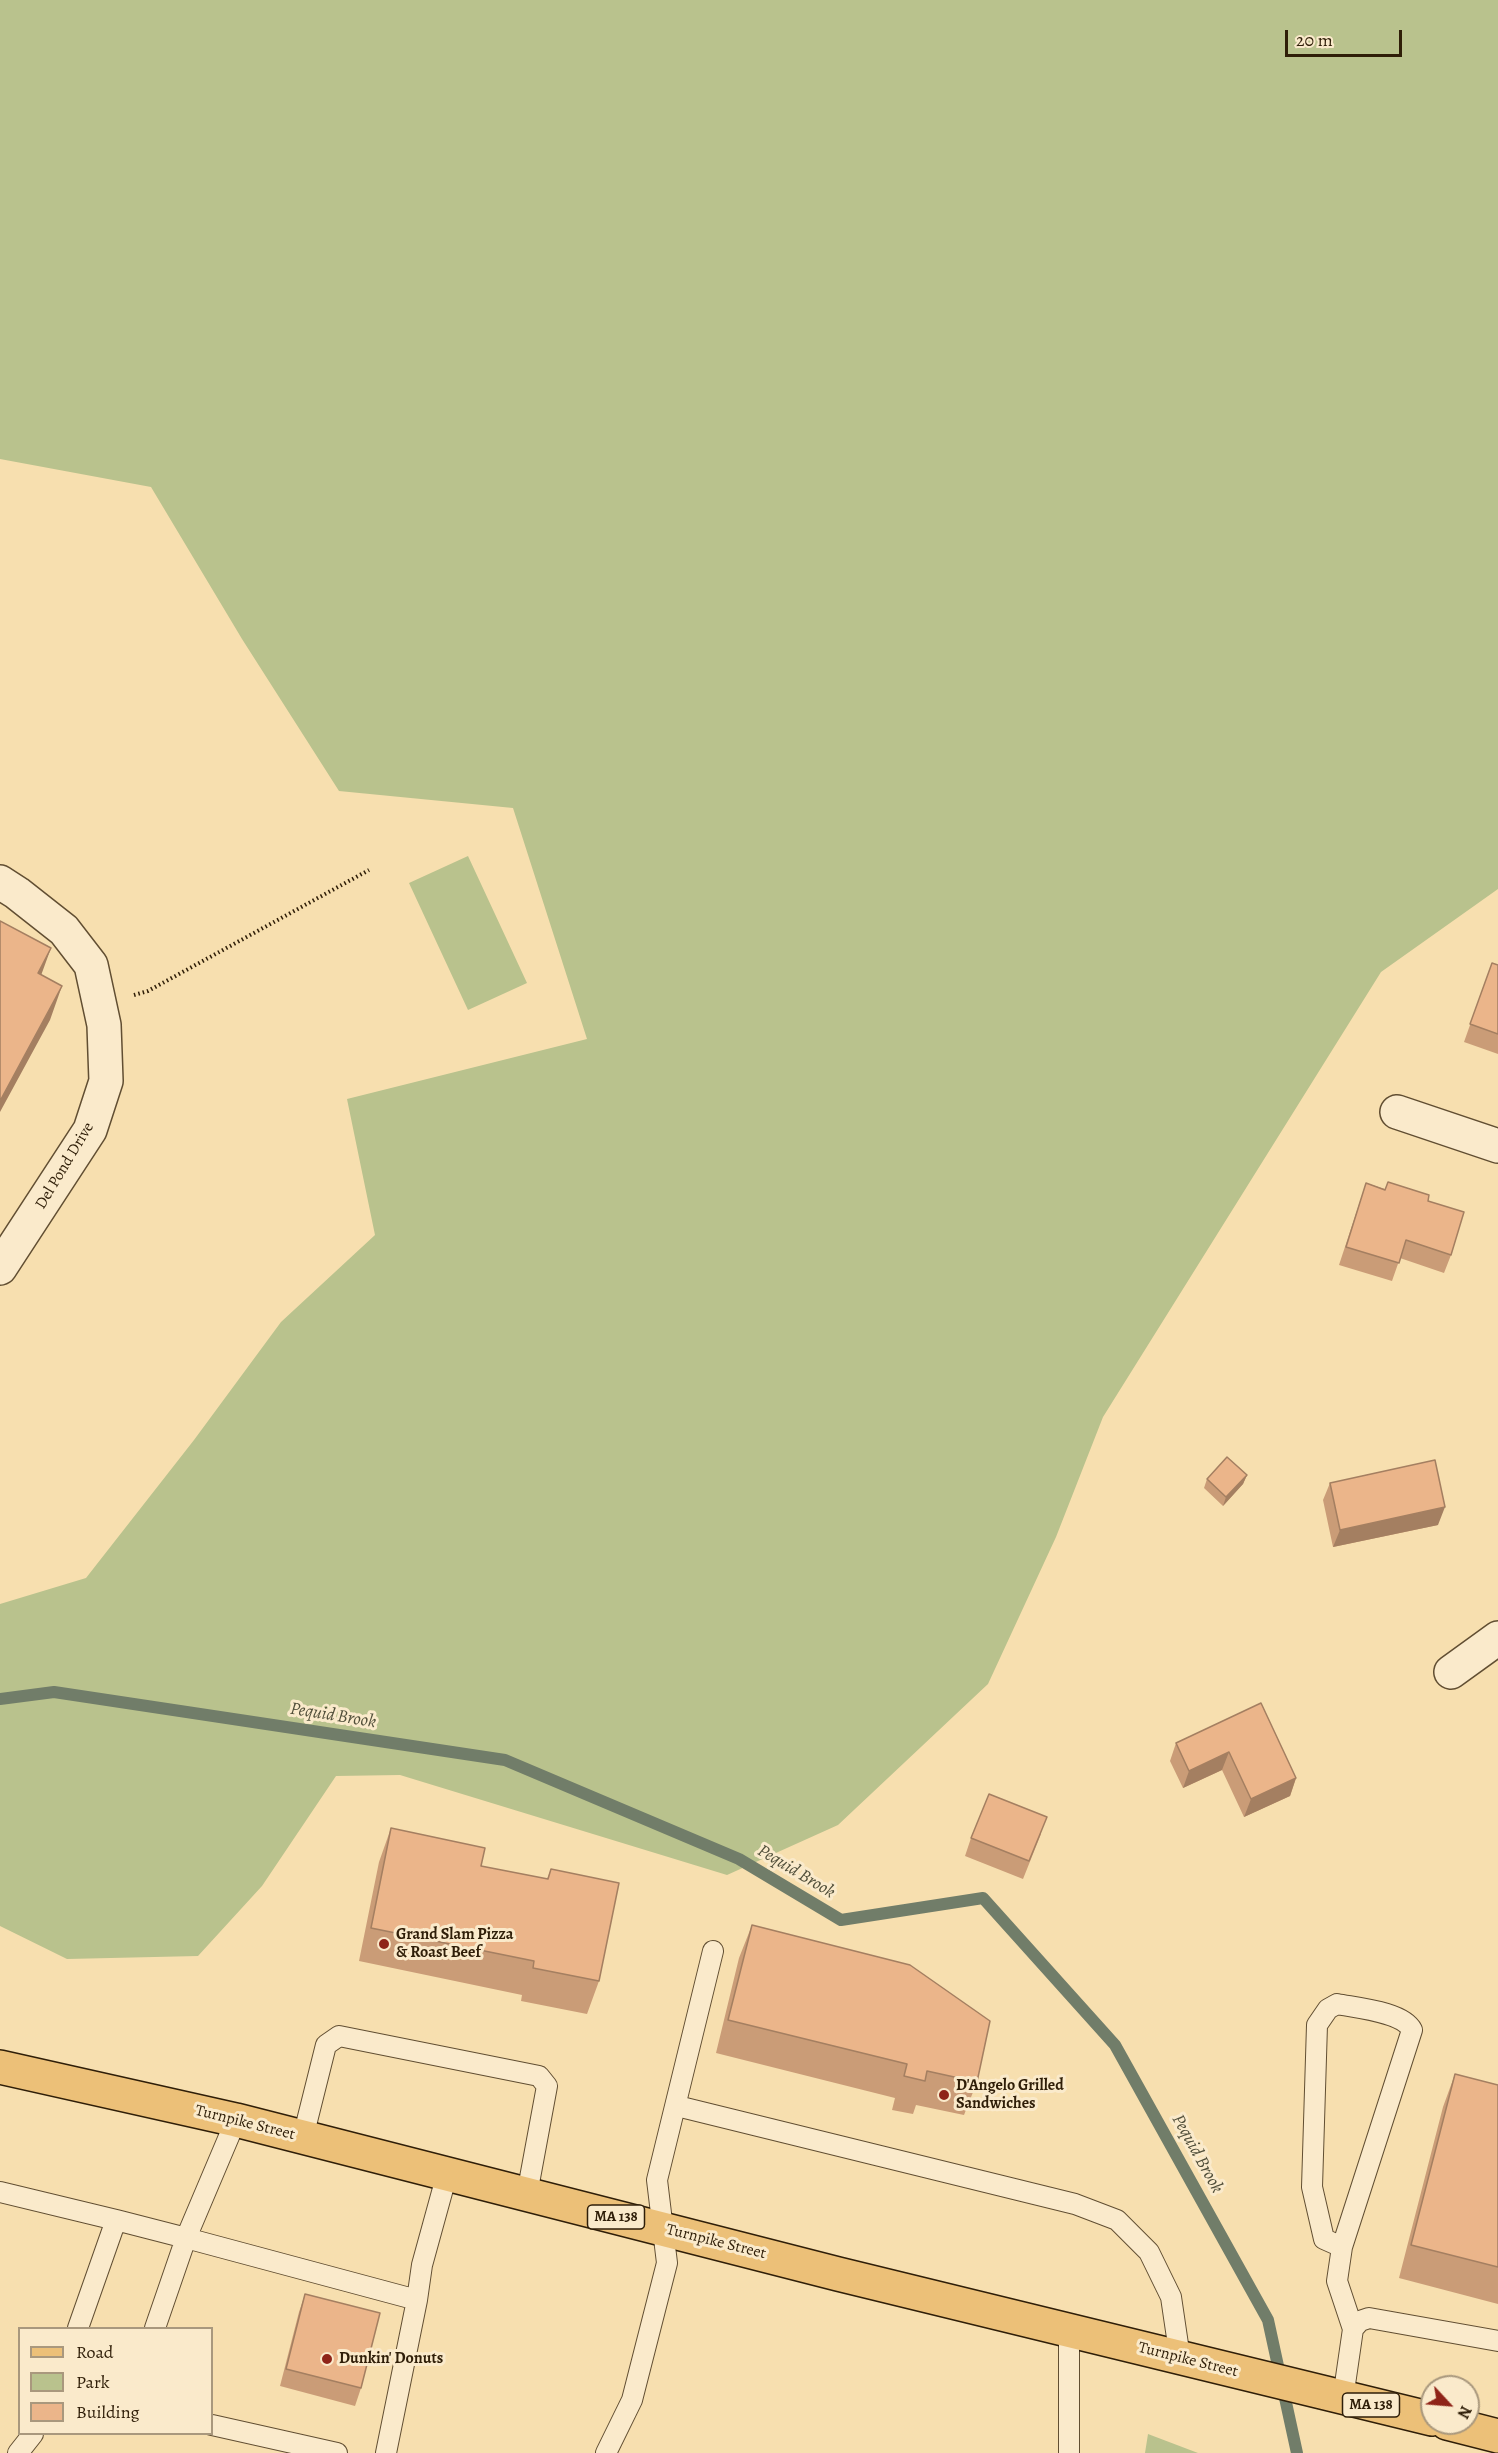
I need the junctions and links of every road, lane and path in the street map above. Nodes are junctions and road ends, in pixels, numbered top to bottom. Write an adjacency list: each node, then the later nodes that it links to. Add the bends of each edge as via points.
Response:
1 (369, 870): 3 (path, via 148,991)
2 (0, 882): 3 (street, Del Pond Drive, via 64,930 91,965)
3 (100, 1006): 6 (street, Del Pond Drive, via 106,1081 90,1130)
4 (1397, 1112): 5 (street)
5 (1498, 1146)
6 (0, 1268)
7 (1498, 1638): 8 (street)
8 (1451, 1672)
9 (713, 1951): 11 (lane)
10 (0, 2067): 12 (main road, Turnpike Street / MA 138)
11 (676, 2106): 18 (lane, via 657,2180); 27 (lane, via 1075,2204 1117,2220 1149,2252 1171,2297)
12 (236, 2120): 13 (main road, Turnpike Street / MA 138); 19 (lane)
13 (303, 2137): 14 (main road, Turnpike Street / MA 138); 16 (lane, via 326,2044 339,2036 539,2076 547,2086)
14 (447, 2174): 16 (main road, Turnpike Street / MA 138); 21 (lane, via 422,2265)
15 (0, 2192): 17 (lane)
16 (526, 2194): 18 (main road, Turnpike Street / MA 138)
17 (116, 2220): 19 (lane); 22 (lane)
18 (662, 2228): 25 (main road, Turnpike Street / MA 138); 37 (lane, via 667,2263 633,2400)
19 (186, 2238): 21 (lane); 23 (lane)
20 (1342, 2247): 20 (lane, via 1324,2239 1312,2187 1317,2025 1328,2009 1337,2004 1393,2016 1408,2023 1412,2030); 24 (lane, via 1336,2281)
21 (417, 2300): 36 (lane)
22 (78, 2327)
23 (155, 2327)
24 (1353, 2329): 26 (lane, via 1369,2318); 28 (lane)
25 (1069, 2331): 27 (main road, Turnpike Street / MA 138); 38 (lane)
26 (1498, 2341)
27 (1180, 2358): 28 (main road, Turnpike Street / MA 138)
28 (1344, 2398): 29 (main road, Turnpike Street / MA 138)
29 (1420, 2416)
30 (213, 2425): 35 (lane)
31 (1480, 2431): 33 (main road)
32 (32, 2435): 34 (lane)
33 (1498, 2436)
34 (18, 2453)
35 (336, 2453)
36 (386, 2453)
37 (606, 2453)
38 (1069, 2453)

